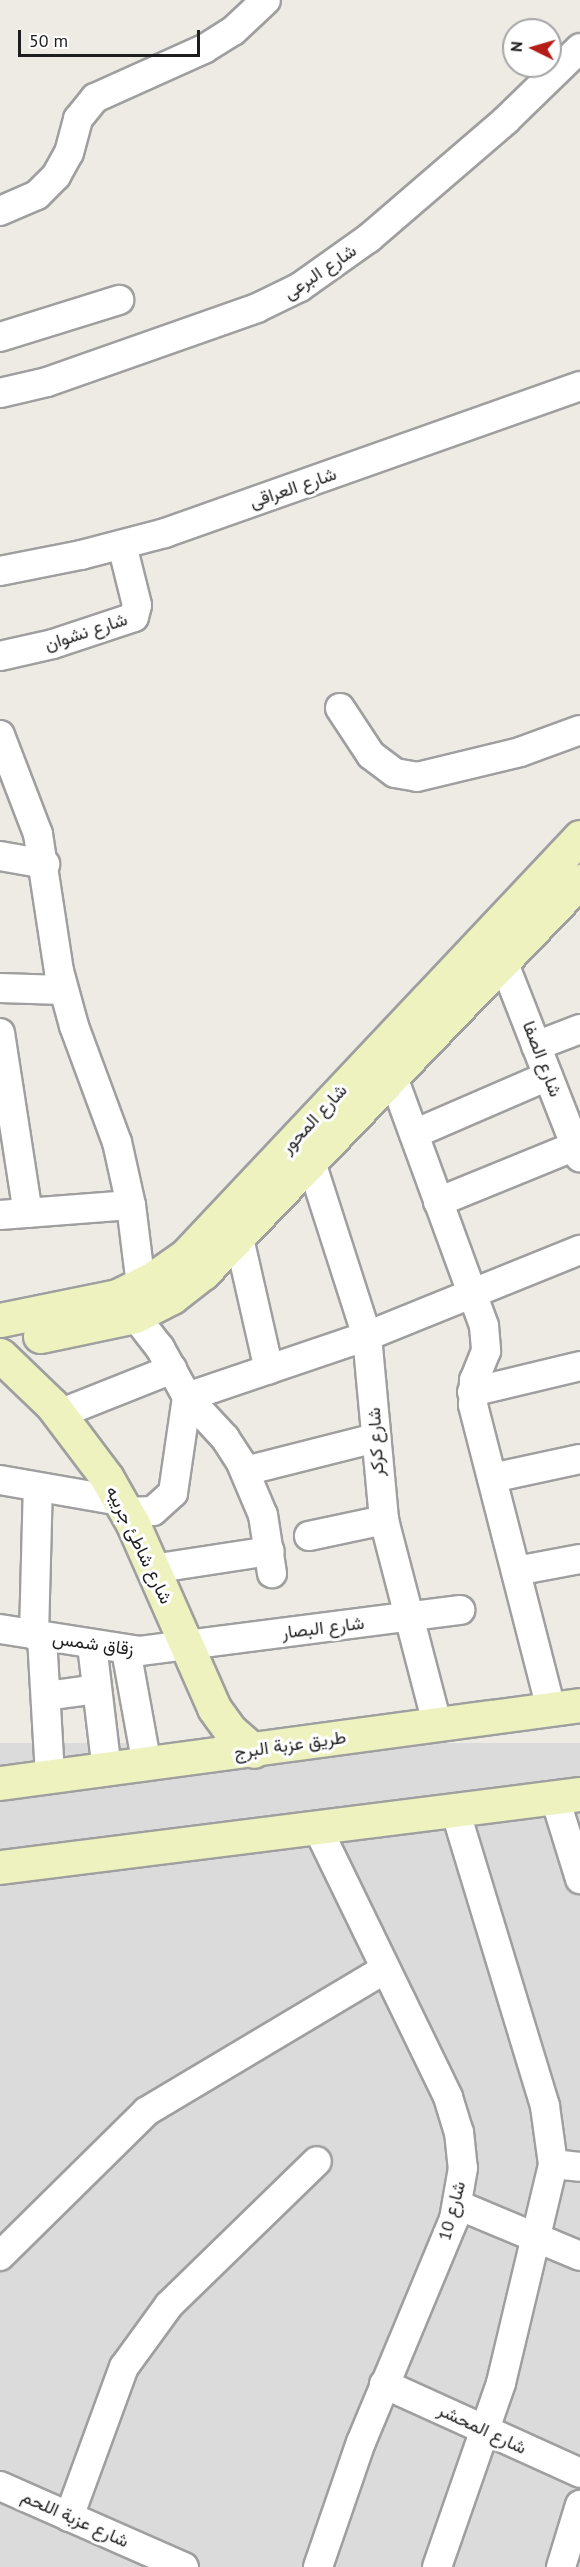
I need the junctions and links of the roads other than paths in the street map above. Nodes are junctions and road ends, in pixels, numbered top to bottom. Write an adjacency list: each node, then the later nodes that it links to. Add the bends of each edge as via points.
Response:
1 (266, 0): 3 (street, via 233,31 204,49 95,98 78,118 69,153 56,176 37,195)
2 (580, 48): 7 (street, شارع البرعى, via 514,112 369,238 300,287 257,308 47,382)
3 (0, 211)
4 (119, 300): 5 (street)
5 (0, 337)
6 (580, 386): 8 (street, شارع العراقى)
7 (0, 393)
8 (122, 545): 9 (street, شارع العراقى); 10 (street, شارع نشوان, via 138,609 134,617 81,636)
9 (0, 571)
10 (0, 656)
11 (339, 708): 12 (street, via 371,755 395,772 417,777 520,752)
12 (580, 730)
13 (0, 735): 14 (street)
14 (12, 795): 17 (street)
15 (580, 837): 37 (street, شارع المحور, via 205,1239)
16 (0, 856): 17 (street)
17 (45, 864): 21 (street)
18 (580, 881): 19 (street, شارع المحور)
19 (503, 961): 24 (street, شارع الصفا); 26 (street, شارع المحور)
20 (0, 988): 21 (street)
21 (63, 990): 31 (street, via 111,1121)
22 (580, 1029): 24 (street)
23 (0, 1033): 32 (street)
24 (536, 1046): 25 (street, شارع الصفا)
25 (548, 1076): 27 (street); 28 (street, شارع الصفا)
26 (393, 1077): 27 (street); 29 (street, شارع المحور)
27 (414, 1134): 30 (street)
28 (579, 1149): 30 (street)
29 (311, 1162): 34 (street, شارع المحور); 39 (street, شارع كركر)
30 (438, 1202): 36 (street)
31 (131, 1205): 32 (street); 37 (street)
32 (28, 1213): 33 (street)
33 (0, 1215)
34 (239, 1238): 37 (street, شارع المحور, via 183,1290); 44 (street)
35 (580, 1250): 36 (street)
36 (471, 1293): 39 (street); 45 (street, via 487,1345)
37 (138, 1301): 38 (street, شارع المحور, via 92,1304); 40 (street, شارع المحور); 43 (street)
38 (0, 1320)
39 (367, 1335): 44 (street); 48 (street, شارع كركر)
40 (0, 1342)
41 (0, 1355): 47 (street, شارع شاطئ جريبه)
42 (580, 1366): 45 (street)
43 (172, 1369): 46 (street); 47 (street)
44 (269, 1370): 46 (street)
45 (472, 1392): 51 (street)
46 (187, 1397): 50 (street, via 225,1438); 54 (street, via 173,1493 153,1511)
47 (59, 1414): 54 (street, شارع شاطئ جريبه)
48 (375, 1438): 50 (street); 55 (street, شارع كركر)
49 (580, 1459): 51 (street)
50 (245, 1471): 58 (street, via 259,1504 271,1562)
51 (492, 1478): 59 (street)
52 (0, 1480): 53 (street)
53 (38, 1487): 54 (street); 63 (street)
54 (123, 1506): 58 (street, شارع شاطئ جريبه)
55 (384, 1520): 56 (street); 61 (street, شارع كركر)
56 (309, 1536)
57 (580, 1559): 59 (street)
58 (152, 1569): 65 (street, شارع شاطئ جريبه)
59 (516, 1571): 69 (street)
60 (460, 1610): 61 (street, شارع البصار)
61 (409, 1616): 65 (street, شارع البصار); 70 (street, شارع كركر)
62 (0, 1629): 63 (street, زقاق شمس)
63 (38, 1636): 64 (street, زقاق شمس); 68 (street)
64 (92, 1645): 66 (street, زقاق شمس); 67 (street)
65 (186, 1646): 66 (street, زقاق شمس); 71 (street, شارع شاطئ جريبه, via 220,1718)
66 (126, 1650): 72 (street)
67 (97, 1689): 68 (street); 73 (street)
68 (46, 1696): 74 (street)
69 (566, 1707): 70 (street, طريق عزبة البرج)
70 (437, 1724): 71 (street, طريق عزبة البرج)
71 (254, 1750): 72 (street, طريق عزبة البرج)
72 (147, 1765): 73 (street, طريق عزبة البرج)
73 (107, 1770): 74 (street, طريق عزبة البرج)
74 (50, 1777): 75 (street, طريق عزبة البرج)
75 (0, 1784)
76 (567, 1796): 77 (street); 80 (street)
77 (455, 1809): 78 (street); 83 (street, via 544,2106)
78 (317, 1827): 79 (street); 81 (street, شارع 10)
79 (0, 1867)
80 (580, 1879)
81 (385, 1969): 84 (street, شارع 10, via 454,2114 463,2168); 86 (street, via 147,2111)
82 (317, 2161): 93 (street, via 169,2305 124,2367)
83 (566, 2166): 85 (street)
84 (458, 2205): 85 (street); 88 (street, شارع 10)
85 (537, 2236): 87 (street); 89 (street)
86 (0, 2256)
87 (580, 2256)
88 (384, 2384): 89 (street, شارع المحشر); 95 (street, شارع 10)
89 (487, 2431): 90 (street, شارع المحشر); 96 (street)
90 (580, 2474)
91 (0, 2486): 93 (street, شارع عزبة اللحم)
92 (580, 2505): 97 (street)
93 (69, 2517): 94 (street, شارع عزبة اللحم)
94 (184, 2567)
95 (318, 2567)
96 (437, 2567)
97 (561, 2567)

